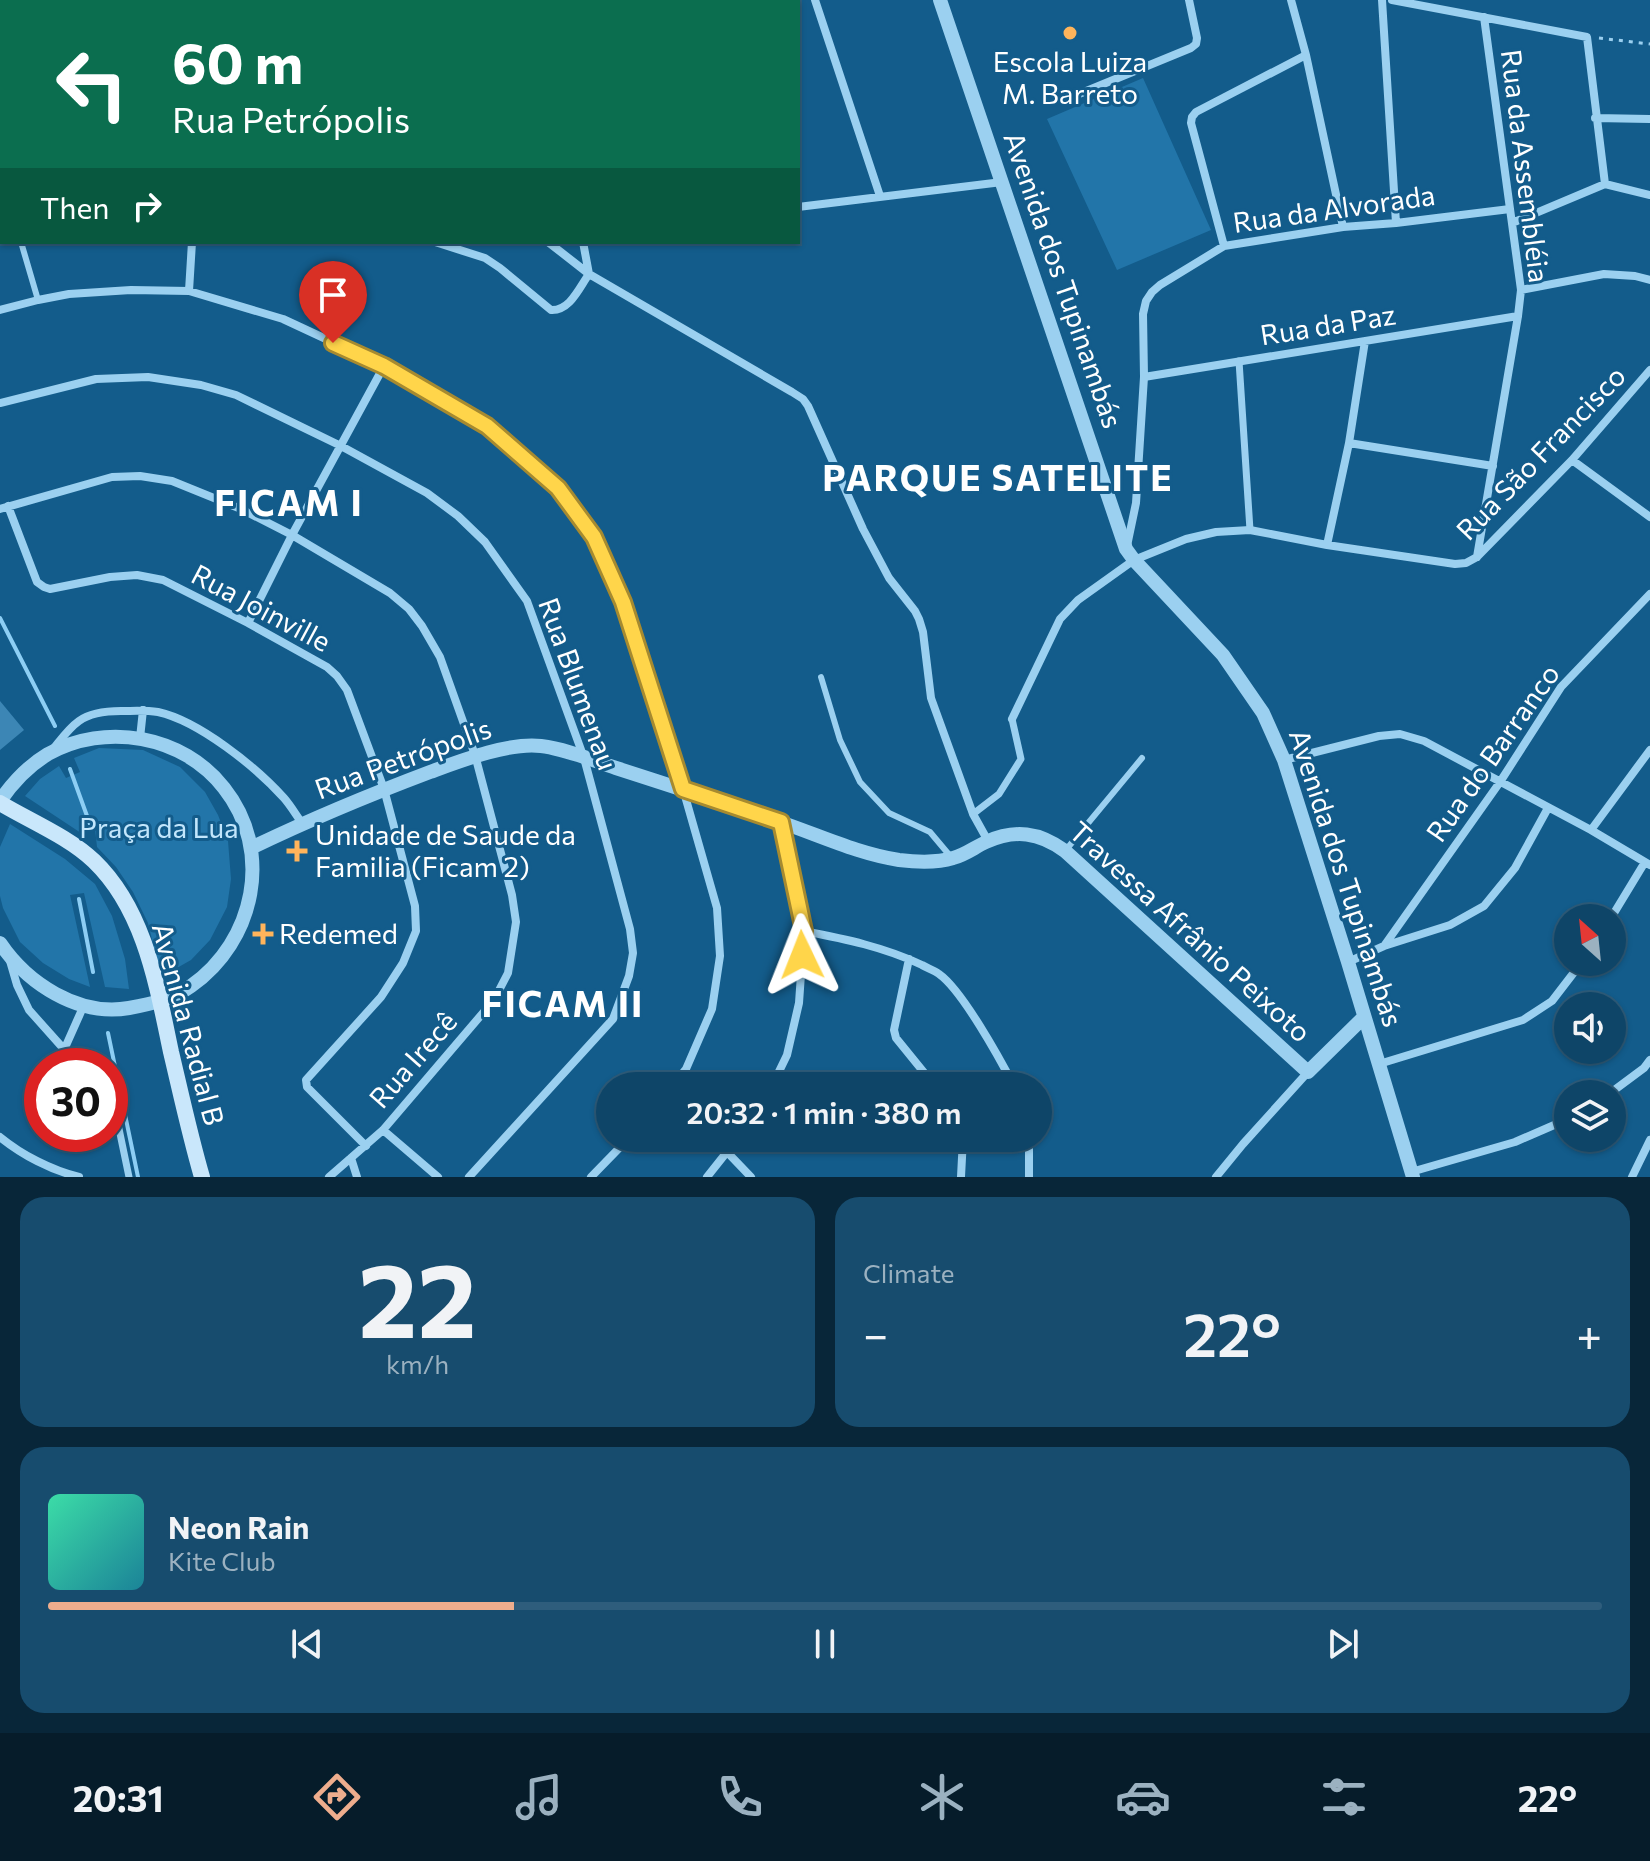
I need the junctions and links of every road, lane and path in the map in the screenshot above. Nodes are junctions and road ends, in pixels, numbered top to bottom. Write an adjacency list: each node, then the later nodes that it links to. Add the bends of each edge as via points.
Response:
1 (815, 0): 17 (street)
2 (940, 0): 14 (street, Avenida dos Tupinambás)
3 (1189, 0): 11 (street, via 1196,44)
4 (1291, 0): 10 (street)
5 (1382, 0): 20 (street)
6 (1392, 0): 7 (street)
7 (1484, 17): 8 (street); 19 (street, Rua da Assembléia)
8 (1587, 37): 9 (path); 12 (street)
9 (1650, 44)
10 (1306, 55): 22 (street); 28 (street, via 1192,117)
11 (1079, 94)
12 (1595, 118): 13 (street); 15 (street)
13 (1650, 119)
14 (1002, 182): 17 (street); 49 (street, Avenida dos Tupinambás)
15 (1605, 184): 16 (street); 21 (street)
16 (1650, 195)
17 (880, 196): 18 (street)
18 (800, 207)
19 (1510, 209): 20 (street, Rua da Alvorada); 21 (street, Rua da Assembléia)
20 (1396, 223): 22 (street, Rua da Alvorada)
21 (1512, 223): 31 (street, Rua da Assembléia)
22 (1343, 227): 28 (street, Rua da Alvorada)
23 (22, 244): 33 (lane)
24 (192, 244): 32 (street)
25 (441, 244): 29 (street, via 485,258 555,311 566,306)
26 (551, 244): 29 (street)
27 (583, 244): 29 (street)
28 (1224, 246): 40 (street, Rua da Alvorada, via 1160,285 1146,301)
29 (589, 274): 72 (street, via 808,406 863,529 919,619 931,698)
30 (1650, 280): 31 (street, via 1604,274)
31 (1521, 290): 35 (street, Rua da Assembléia)
32 (189, 291): 33 (street, via 131,290); 38 (street, via 283,319)
33 (38, 300): 34 (street)
34 (0, 310)
35 (1518, 316): 36 (street, Rua da Paz); 45 (street, Rua da Assembléia)
36 (1365, 341): 37 (street, Rua da Paz); 42 (street)
37 (1239, 361): 40 (street, Rua da Paz); 50 (street)
38 (384, 366): 43 (street); 69 (street, via 487,426 558,488 594,537 623,602)
39 (1650, 370): 44 (street, Rua São Francisco)
40 (1144, 377): 46 (street, Rua da Alvorada)
41 (0, 403): 43 (street, Rua Blumenau, via 96,379 148,377 236,395)
42 (1349, 443): 45 (street); 52 (street)
43 (341, 446): 51 (street); 64 (street, Rua Blumenau, via 427,493 485,542 527,601)
44 (1572, 460): 48 (street); 54 (street, Rua São Francisco)
45 (1493, 466): 54 (street, Rua da Assembléia)
46 (1136, 503): 49 (street); 53 (street, Rua da Alvorada)
47 (4, 507): 51 (street, Rua Irecê, via 112,477 140,476 172,481); 56 (street, Rua Joinville, via 37,582 44,587 137,575 163,580)
48 (1650, 517)
49 (1117, 521): 53 (street, Avenida dos Tupinambás)
50 (1250, 530): 52 (street, Rua São Francisco); 53 (street, Rua São Francisco, via 1216,532)
51 (292, 535): 56 (street); 63 (street, Rua Irecê, via 409,609 440,657)
52 (1327, 545): 54 (street, Rua São Francisco, via 1455,564)
53 (1130, 555): 59 (street, via 1060,619); 66 (street, Avenida dos Tupinambás, via 1231,665 1263,713)
54 (1477, 557)
55 (1650, 594): 67 (street, Rua do Barranco, via 1561,687)
56 (248, 623): 68 (street, Rua Joinville, via 337,676)
57 (821, 677): 79 (lane, via 840,740 860,782 889,813 930,832)
58 (143, 710): 60 (street); 62 (street, via 81,718); 74 (street, via 182,720 210,736 258,773)
59 (1012, 719): 72 (street, via 1021,759 999,794)
60 (140, 738): 62 (street, via 108,736); 77 (street, via 172,747 200,764 241,816)
61 (1650, 750): 75 (street)
62 (49, 754): 70 (street, via 29,767)
63 (475, 755): 64 (street, Rua Petrópolis, via 540,745); 68 (street, Rua Petrópolis); 103 (street, Rua Irecê, via 514,908 508,973 494,1000)
64 (584, 758): 69 (street, Rua Petrópolis); 120 (street, Rua Blumenau, via 630,929 629,976 613,1019)
65 (1142, 758): 78 (lane)
66 (1284, 760): 67 (street, via 1400,734 1424,741); 87 (street, Avenida dos Tupinambás)
67 (1500, 782): 71 (street); 84 (street, Rua do Barranco)
68 (384, 789): 74 (street, Rua Petrópolis); 106 (street, Rua Joinville, via 415,906 416,931 381,997 306,1080)
69 (683, 789): 73 (street, Rua Petrópolis); 96 (street, via 717,908 720,956 712,1009)
70 (0, 802): 89 (main road, Avenida Radial B, via 77,848 104,873 143,939)
71 (1548, 808): 75 (street); 84 (street, via 1515,868 1484,906 1450,925)
72 (973, 814): 76 (street)
73 (781, 822): 79 (street, Rua Petrópolis, via 899,860); 82 (street)
74 (302, 823): 77 (street, Rua Petrópolis)
75 (1591, 830): 80 (street)
76 (988, 841): 78 (street, Travessa Afrânio Peixoto, via 1027,834); 79 (street, Rua Petrópolis)
77 (251, 848): 89 (street, via 253,880 234,941 190,988)
78 (1065, 851): 100 (street, Travessa Afrânio Peixoto)
79 (953, 859)
80 (1647, 864): 81 (street)
81 (1620, 904)
82 (804, 931): 86 (street); 97 (street, via 799,1003)
83 (0, 943): 85 (street)
84 (1384, 946): 87 (street)
85 (9, 956): 90 (street, via 31,979); 92 (street, via 29,1010)
86 (909, 959): 98 (street, via 894,1030); 99 (street, via 953,987)
87 (1348, 962): 91 (street, Avenida dos Tupinambás)
88 (1571, 976): 94 (street, via 1552,1001 1523,1020)
89 (160, 1002): 90 (street, via 121,1009); 116 (main road, Avenida Radial B)
90 (84, 1005): 93 (street)
91 (1364, 1017): 94 (street, Avenida dos Tupinambás); 100 (street)
92 (62, 1048)
93 (65, 1048)
94 (1379, 1064): 113 (street, Avenida dos Tupinambás)
95 (1648, 1067): 101 (street)
96 (684, 1072)
97 (779, 1072)
98 (923, 1072)
99 (1006, 1072)
100 (1308, 1072): 126 (street)
101 (1626, 1082)
102 (1554, 1125): 113 (street)
103 (383, 1130): 106 (street, Rua Irecê); 119 (street)
104 (0, 1137): 114 (street)
105 (1650, 1140): 127 (street)
106 (366, 1146): 112 (street, Rua Irecê)
107 (124, 1152): 115 (street)
108 (615, 1152): 121 (street)
109 (727, 1152): 122 (street); 123 (street)
110 (962, 1152): 124 (street)
111 (1029, 1152): 125 (street)
112 (351, 1158): 117 (street, Rua Irecê); 118 (street)
113 (1412, 1174)
114 (79, 1177)
115 (129, 1177)
116 (202, 1177)
117 (329, 1177)
118 (357, 1177)
119 (438, 1177)
120 (469, 1177)
121 (591, 1177)
122 (707, 1177)
123 (751, 1177)
124 (961, 1177)
125 (1029, 1177)
126 (1216, 1177)
127 (1632, 1177)

